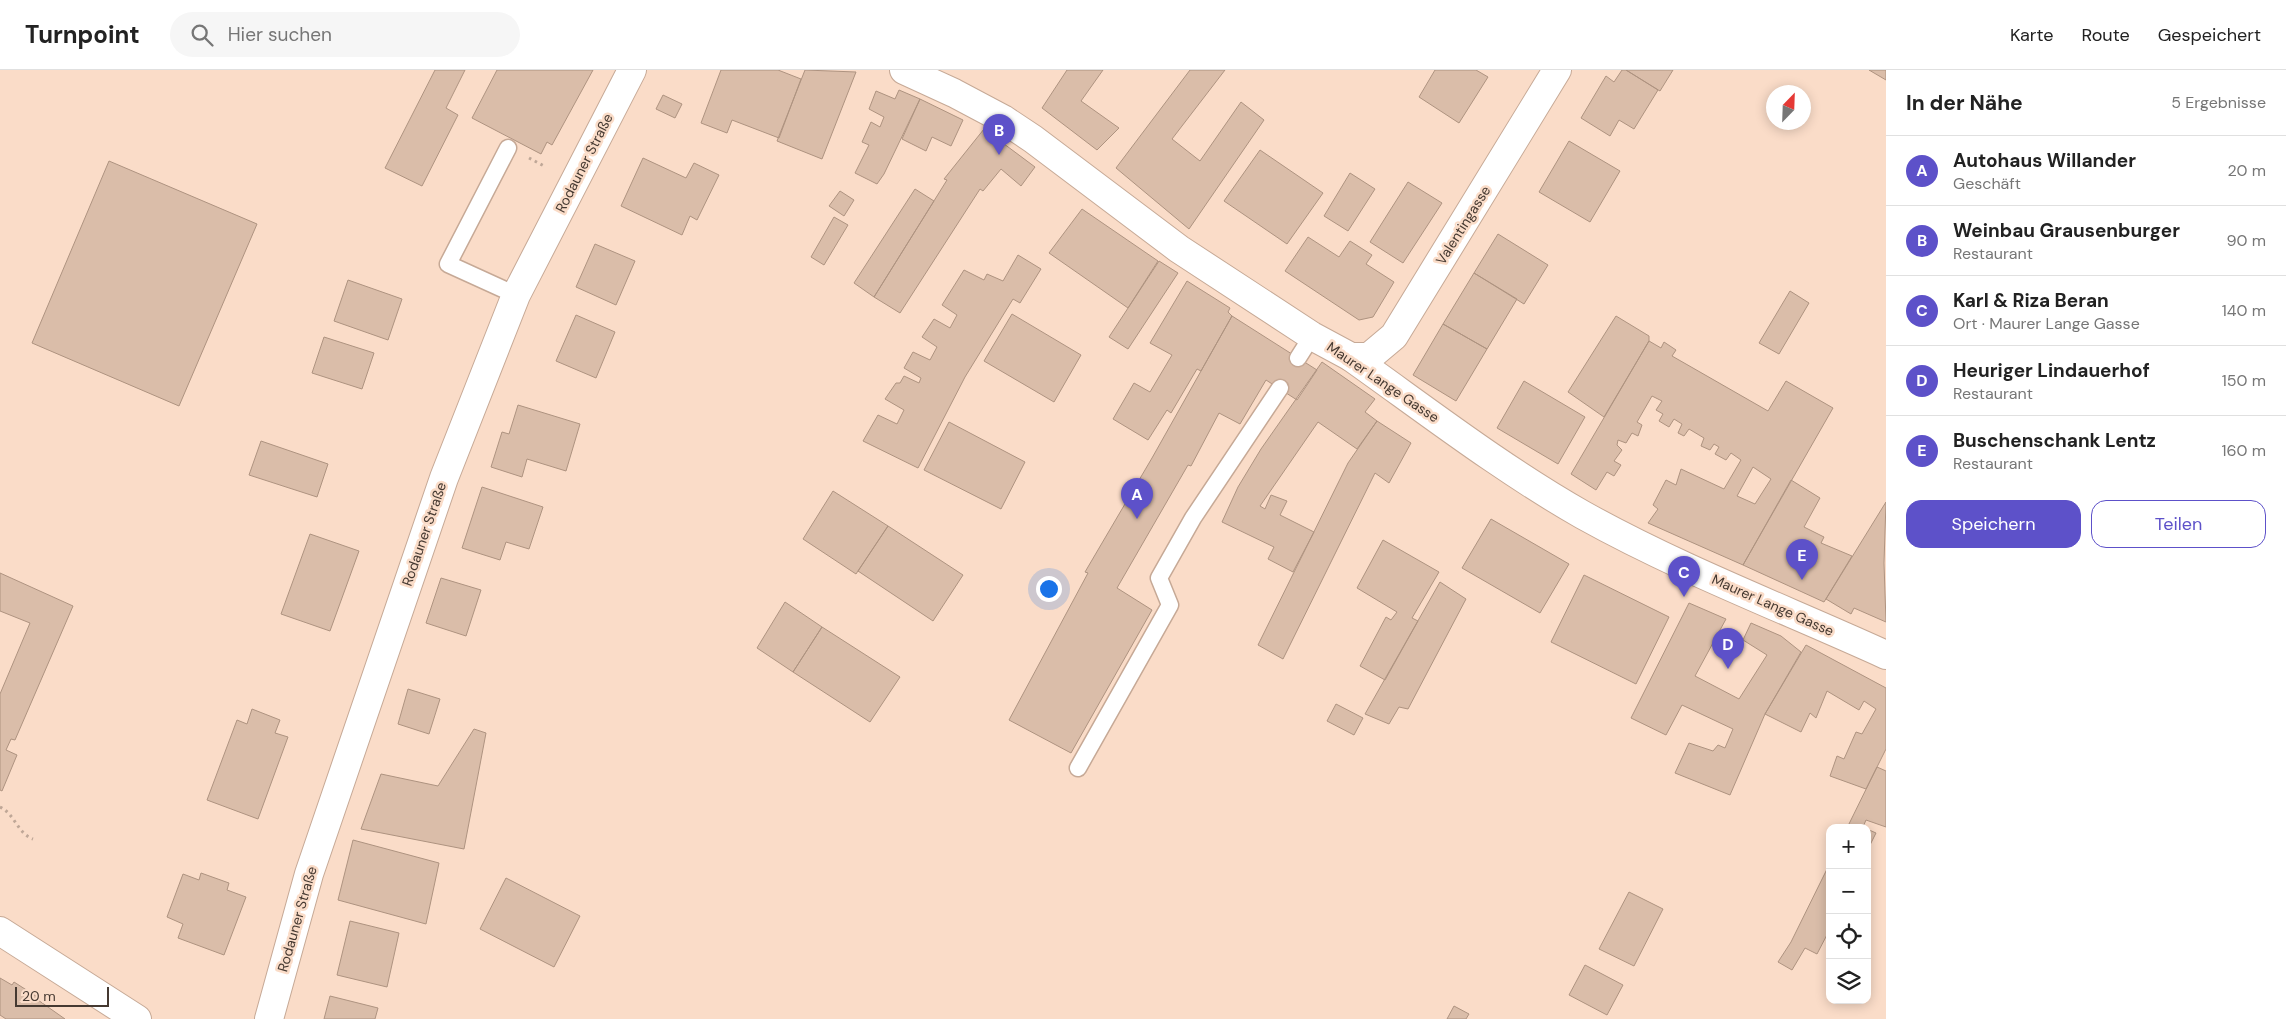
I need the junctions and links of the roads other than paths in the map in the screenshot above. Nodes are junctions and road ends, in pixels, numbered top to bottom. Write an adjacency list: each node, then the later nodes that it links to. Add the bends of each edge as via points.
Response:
1 (632, 70): 5 (main road, Rodauner Straße)
2 (904, 70): 6 (main road, Maurer Lange Gasse, via 1003,119 1033,139 1305,347)
3 (1557, 70): 6 (main road, Valentingasse, via 1394,336 1369,357)
4 (508, 148): 5 (lane, via 448,264)
5 (516, 295): 12 (main road, Rodauner Straße, via 444,478 375,676 309,874)
6 (1351, 357): 8 (main road, Maurer Lange Gasse, via 1510,470 1583,515 1658,554)
7 (1280, 388): 9 (lane, via 1193,518 1159,578 1170,605)
8 (1886, 656)
9 (1078, 768)
10 (0, 931): 11 (main road)
11 (137, 1019)
12 (268, 1019)

